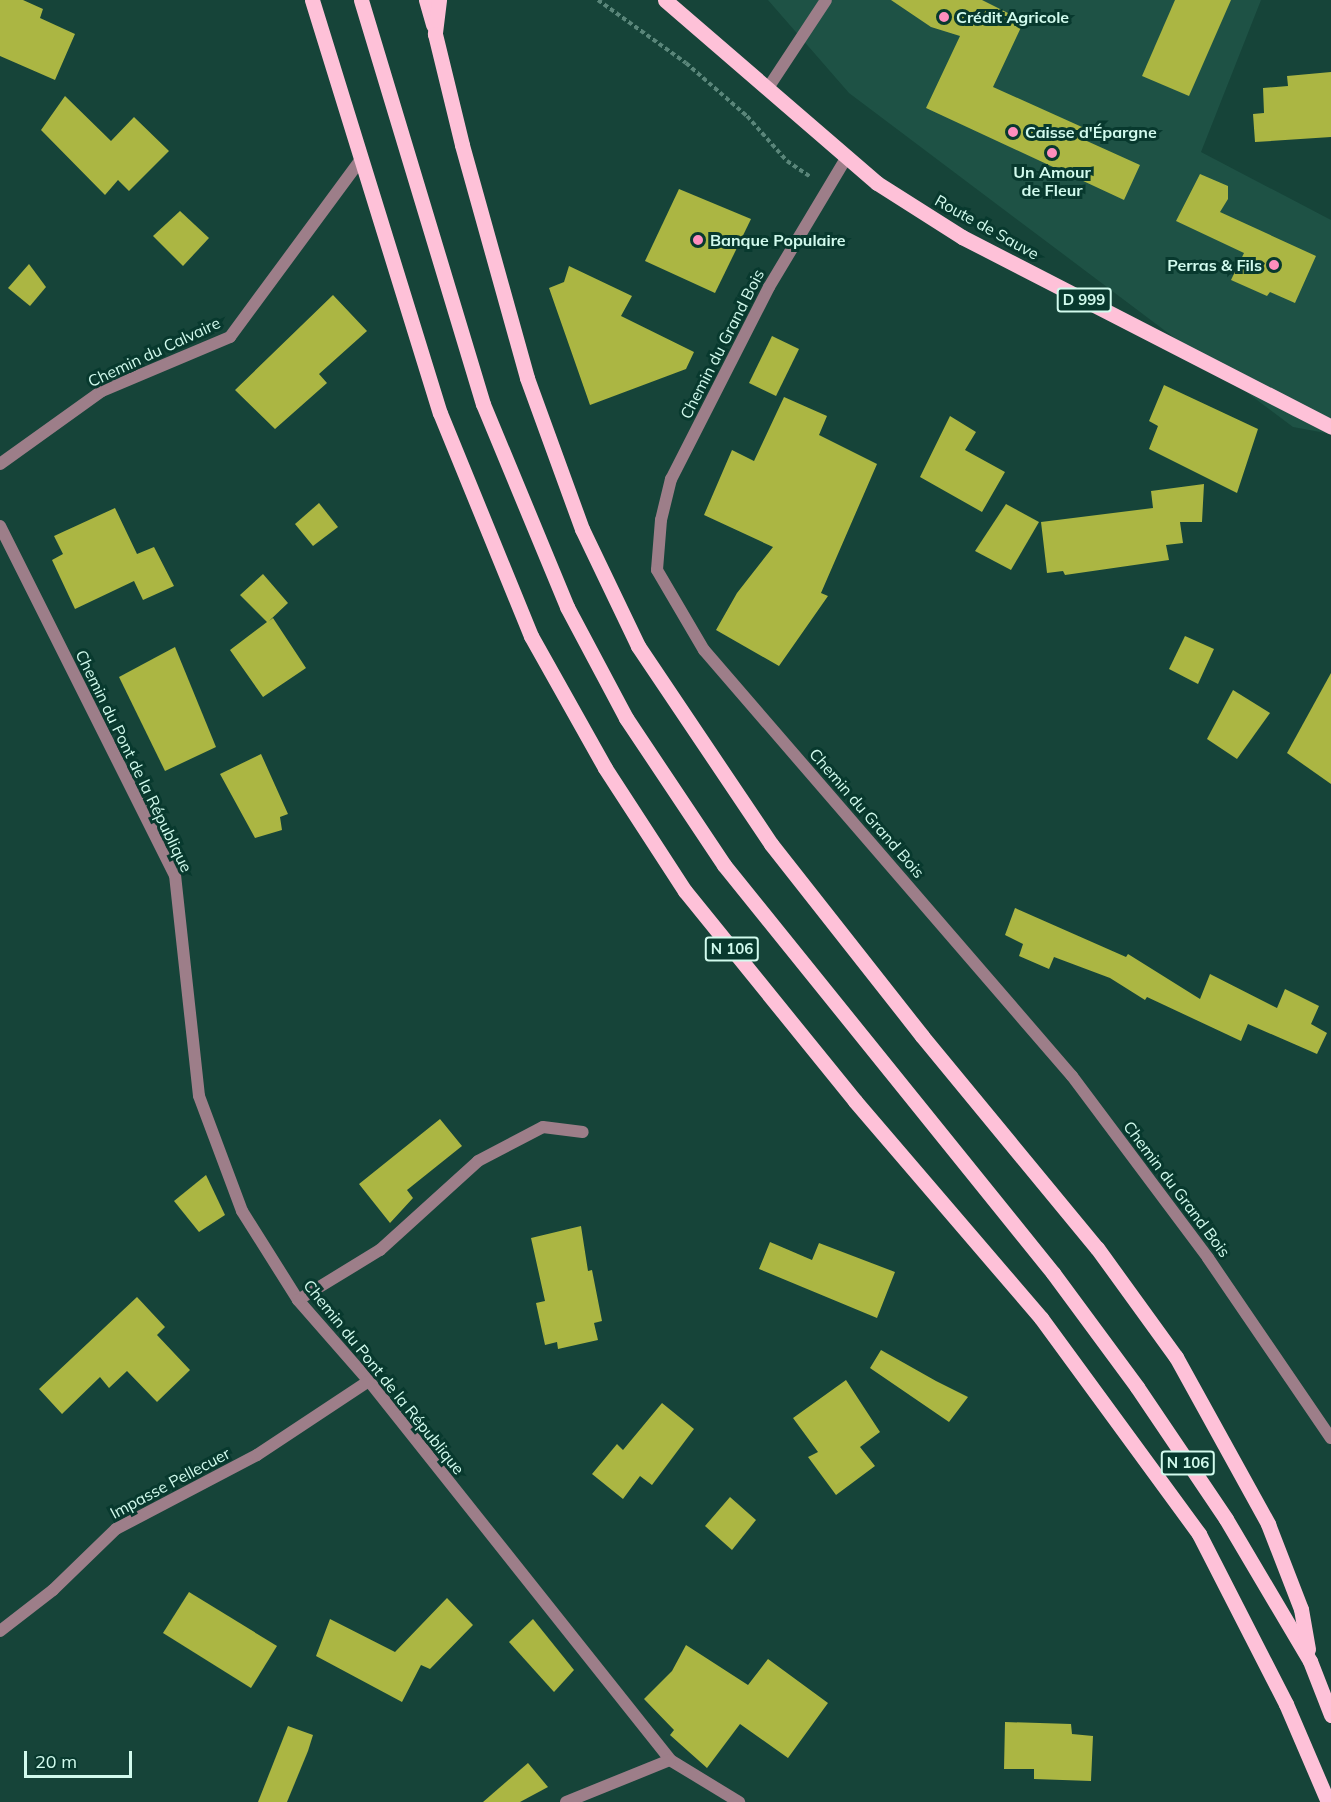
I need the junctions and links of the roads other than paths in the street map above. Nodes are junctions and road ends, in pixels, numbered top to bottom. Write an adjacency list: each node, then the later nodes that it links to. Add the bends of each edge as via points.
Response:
1 (312, 0): 9 (main road, N 106)
2 (361, 0): 19 (main road, N 106, via 483,404 567,607 626,718 724,865 1053,1273 1137,1387 1226,1519)
3 (426, 0): 7 (main road)
4 (439, 0): 7 (main road)
5 (664, 0): 8 (main road, Route de Sauve / D 999)
6 (826, 0): 8 (street)
7 (435, 34): 19 (main road, via 527,378 582,529 638,645 771,844 922,1036 1097,1248 1176,1357 1268,1524 1300,1609)
8 (768, 88): 10 (main road, Route de Sauve / D 999)
9 (362, 159): 12 (street, Chemin du Calvaire, via 230,338 102,391); 24 (main road, N 106, via 440,413 531,636 604,768 685,891 855,1101 1041,1318 1199,1534 1287,1704)
10 (845, 160): 11 (main road, Route de Sauve / D 999, via 962,237); 17 (street, Chemin du Grand Bois, via 769,287 672,479 661,520 657,570 704,650 1072,1076 1208,1258)
11 (1331, 427)
12 (0, 464)
13 (0, 526): 15 (street, Chemin du Pont de la République, via 175,875 199,1096 242,1211)
14 (583, 1132): 15 (street, via 543,1127 477,1161 381,1250)
15 (298, 1300): 16 (street, Chemin du Pont de la République)
16 (369, 1381): 18 (street, Impasse Pellecuer, via 257,1455 116,1529 53,1590); 21 (street, Chemin du Pont de la République)
17 (1331, 1438)
18 (0, 1631)
19 (1310, 1661): 20 (main road, N 106)
20 (1331, 1715)
21 (670, 1760): 22 (street); 23 (street, Chemin du Pont de la République)
22 (566, 1802)
23 (739, 1802)
24 (1328, 1802)

